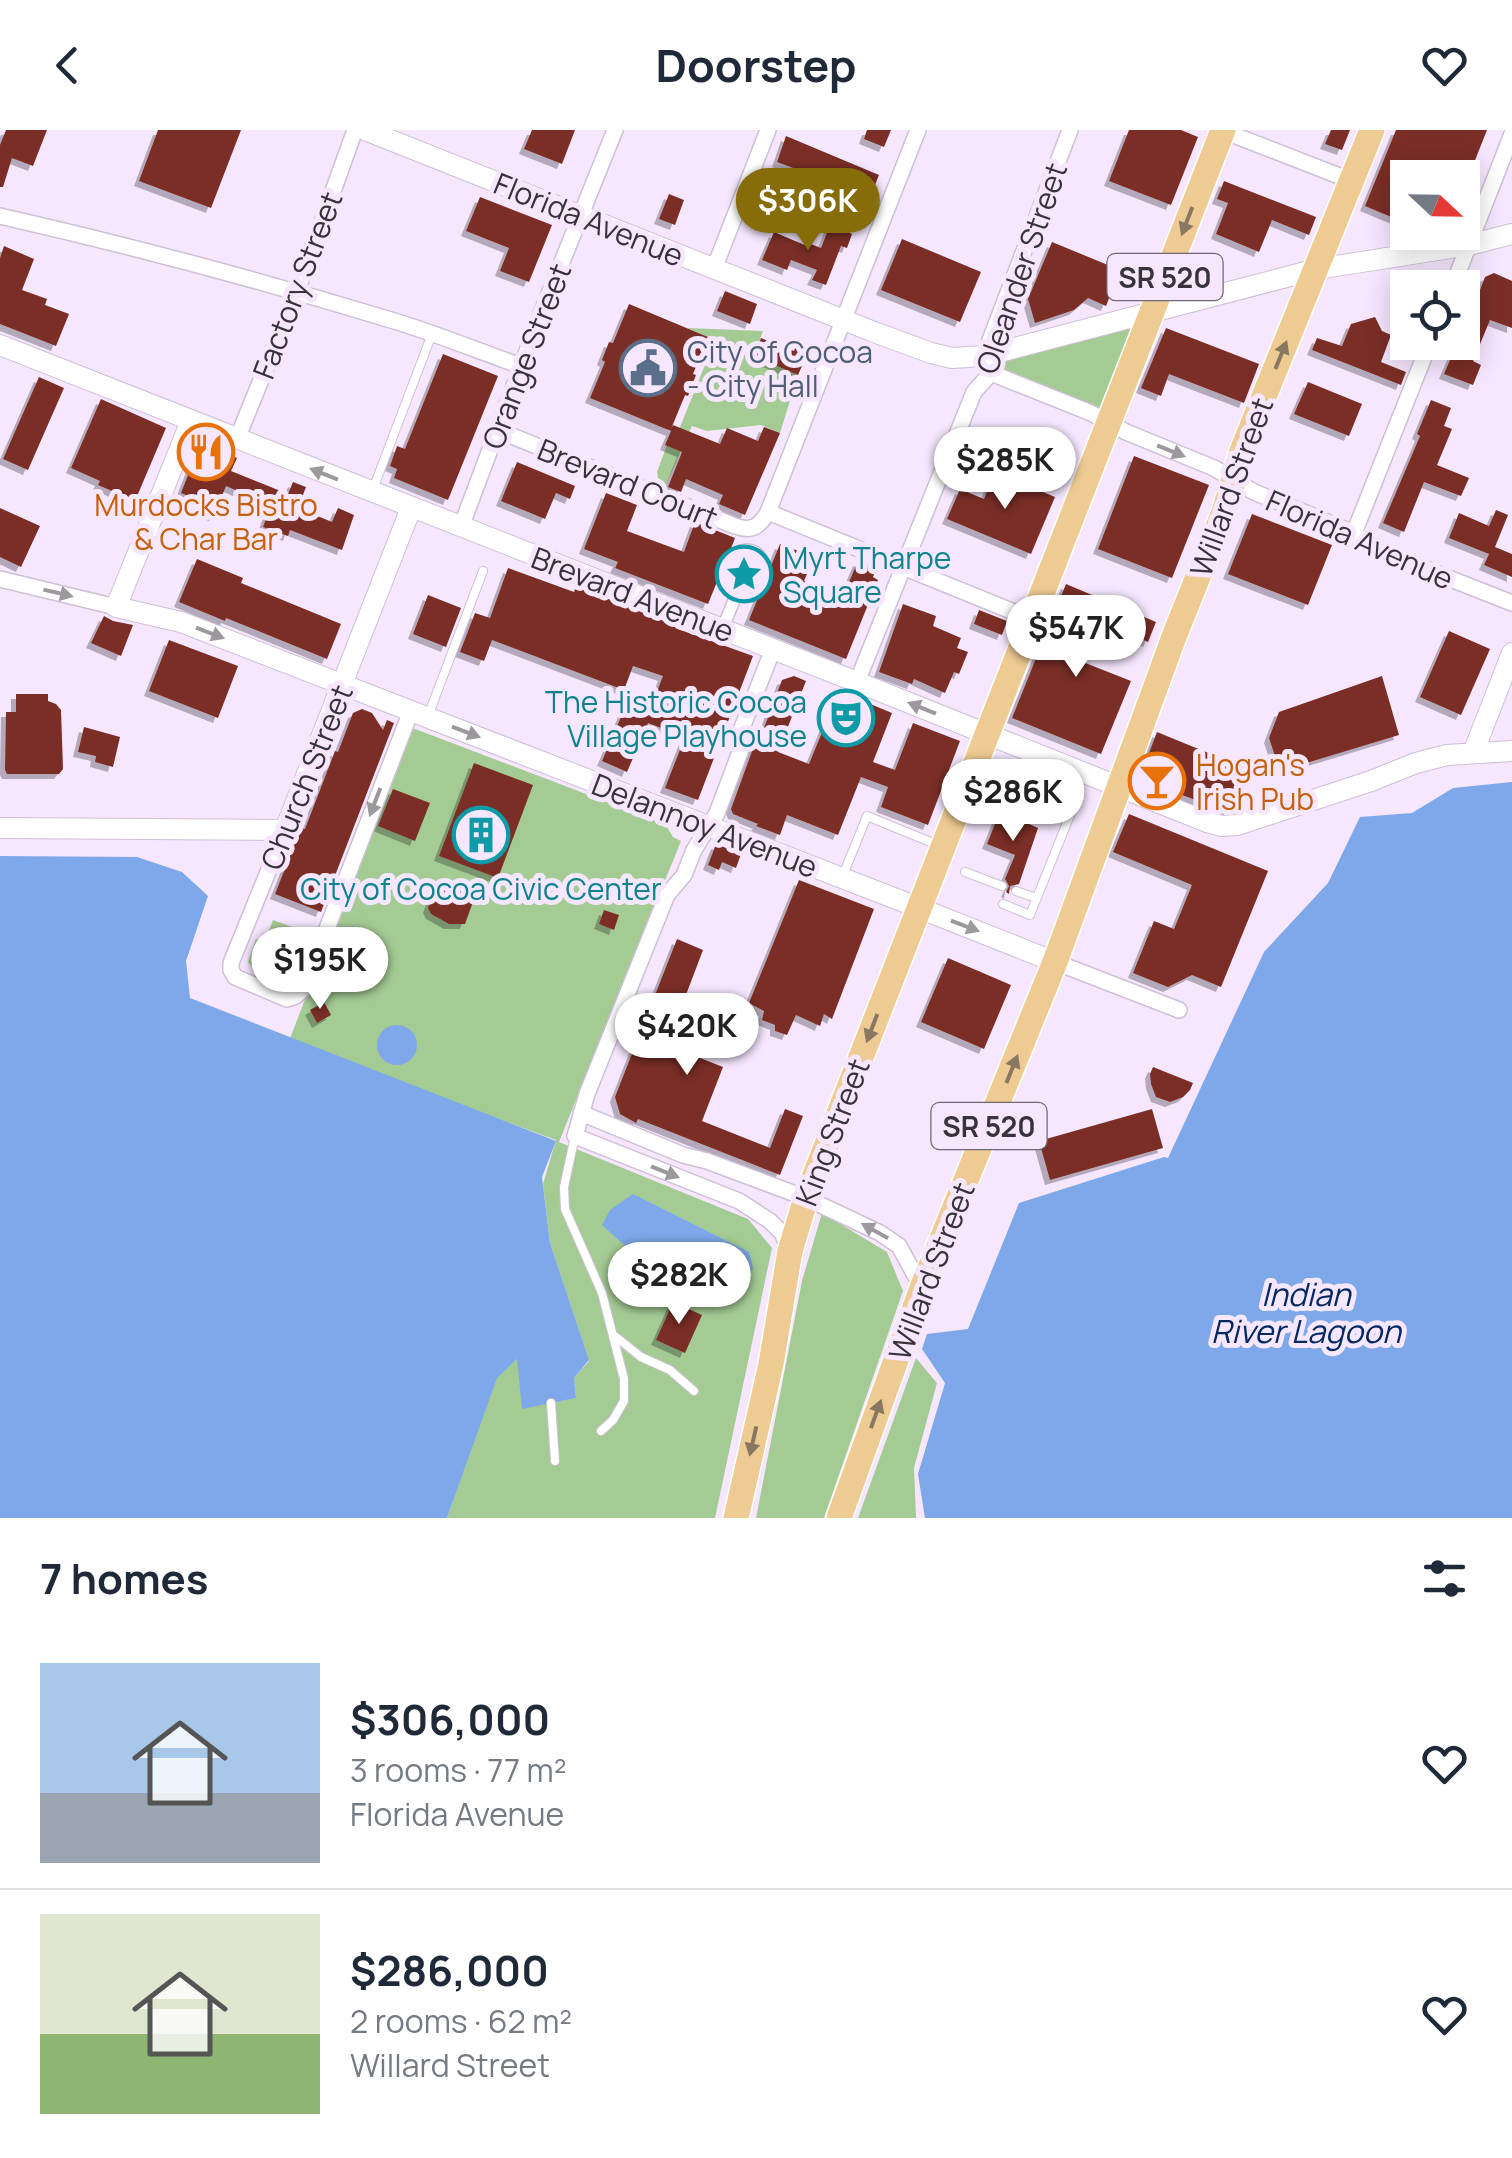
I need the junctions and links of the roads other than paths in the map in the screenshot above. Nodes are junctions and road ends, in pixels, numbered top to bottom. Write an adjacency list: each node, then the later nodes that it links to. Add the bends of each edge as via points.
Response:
1 (355, 130): 19 (street, Factory Street)
2 (365, 130): 12 (street, Florida Avenue)
3 (615, 130): 12 (street, Orange Street)
4 (768, 130): 17 (street)
5 (918, 130): 21 (street)
6 (1070, 130): 25 (street, Oleander Street)
7 (1222, 130): 10 (street); 20 (main road, SR 520, one-way to 20)
8 (1372, 130): 10 (main road, Willard Street / SR 520)
9 (1512, 134): 13 (street)
10 (1352, 181): 18 (main road, Willard Street / SR 520)
11 (0, 216): 19 (street)
12 (580, 216): 17 (street, Florida Avenue); 26 (street, Orange Street)
13 (1480, 216)
14 (1512, 234): 15 (street)
15 (1480, 241)
16 (1433, 250): 18 (street)
17 (714, 269): 21 (street, Florida Avenue)
18 (1317, 269): 20 (street); 31 (main road, Willard Street / SR 520, one-way to 18)
19 (296, 294): 22 (street); 30 (street, Factory Street)
20 (1151, 312): 25 (street); 28 (main road, SR 520)
21 (844, 320): 25 (street, Florida Avenue, via 931,353); 34 (street)
22 (432, 334): 26 (street); 32 (lane)
23 (0, 345): 27 (street, Brevard Avenue)
24 (1423, 360): 36 (street)
25 (988, 364): 28 (street, Florida Avenue); 38 (street, Oleander Street)
26 (521, 366): 29 (street, Orange Street)
27 (190, 422): 30 (street, Brevard Avenue); 43 (street)
28 (1108, 424): 31 (street, Florida Avenue, one-way to 31); 44 (main road, SR 520)
29 (497, 430): 34 (street, Brevard Court, via 744,529); 35 (street, Orange Street)
30 (238, 439): 32 (street, Brevard Avenue, one-way to 30)
31 (1234, 479): 36 (street, Florida Avenue); 54 (main road, Willard Street / SR 520)
32 (372, 492): 33 (street, Brevard Avenue)
33 (410, 508): 35 (street, Brevard Avenue); 49 (street, Church Street)
34 (768, 512): 37 (street); 38 (street)
35 (461, 527): 45 (street, Brevard Avenue)
36 (1354, 533): 42 (street, Florida Avenue, via 1372,548)
37 (752, 552): 41 (street, via 762,572); 41 (street, via 733,559 733,574)
38 (904, 568): 44 (street); 48 (street, Oleander Street)
39 (483, 571): 50 (lane)
40 (0, 579): 43 (street, Delannoy Avenue, one-way to 43)
41 (742, 582): 45 (street)
42 (1512, 603)
43 (116, 607): 49 (street, Delannoy Avenue, one-way to 49, via 180,622)
44 (1031, 619): 51 (main road, SR 520)
45 (722, 630): 46 (street, Brevard Avenue)
46 (773, 649): 48 (street, Brevard Avenue); 56 (street)
47 (1512, 653): 53 (street)
48 (858, 682): 51 (street, Brevard Avenue, one-way to 48)
49 (342, 685): 50 (street, Delannoy Avenue); 58 (street, Church Street)
50 (419, 714): 56 (street, Delannoy Avenue, one-way to 56); 58 (street, Church Street, one-way to 58, via 304,988 287,999 234,978 231,970)
51 (986, 734): 54 (street, Brevard Avenue); 59 (main road, SR 520)
52 (1512, 751): 53 (street, Brevard Avenue)
53 (1473, 753): 54 (street, Brevard Avenue, via 1416,762 1237,826)
54 (1119, 787): 67 (main road, Willard Street / SR 520)
55 (1046, 799): 64 (lane, via 1072,810)
56 (708, 826): 61 (street, Delannoy Avenue); 69 (street, via 667,894)
57 (0, 828): 58 (street)
58 (285, 830)
59 (942, 846): 61 (lane, via 866,816); 66 (main road, King Street / SR 520)
60 (965, 872): 62 (lane)
61 (841, 878): 66 (street, Delannoy Avenue)
62 (1002, 886)
63 (1016, 891): 64 (lane)
64 (1036, 898): 65 (lane, via 1030,915)
65 (1003, 904)
66 (918, 908): 67 (street, Delannoy Avenue, one-way to 67); 71 (main road, King Street / SR 520, one-way to 71)
67 (1055, 962): 68 (street, Delannoy Avenue); 73 (main road, Willard Street / SR 520, one-way to 67)
68 (1179, 1010)
69 (581, 1113): 70 (street); 71 (street)
70 (574, 1136): 72 (street, one-way to 72, via 739,1201 770,1221); 74 (lane, via 565,1209)
71 (806, 1198): 72 (main road, King Street / SR 520); 73 (street, one-way to 71, via 899,1246)
72 (790, 1251): 79 (main road, King Street / SR 520, one-way to 79)
73 (922, 1288): 80 (main road, Willard Street / SR 520, one-way to 73)
74 (614, 1336): 75 (lane); 77 (lane, via 624,1401)
75 (694, 1391)
76 (551, 1403): 78 (lane)
77 (602, 1431)
78 (555, 1461)
79 (736, 1518)
80 (839, 1518)

